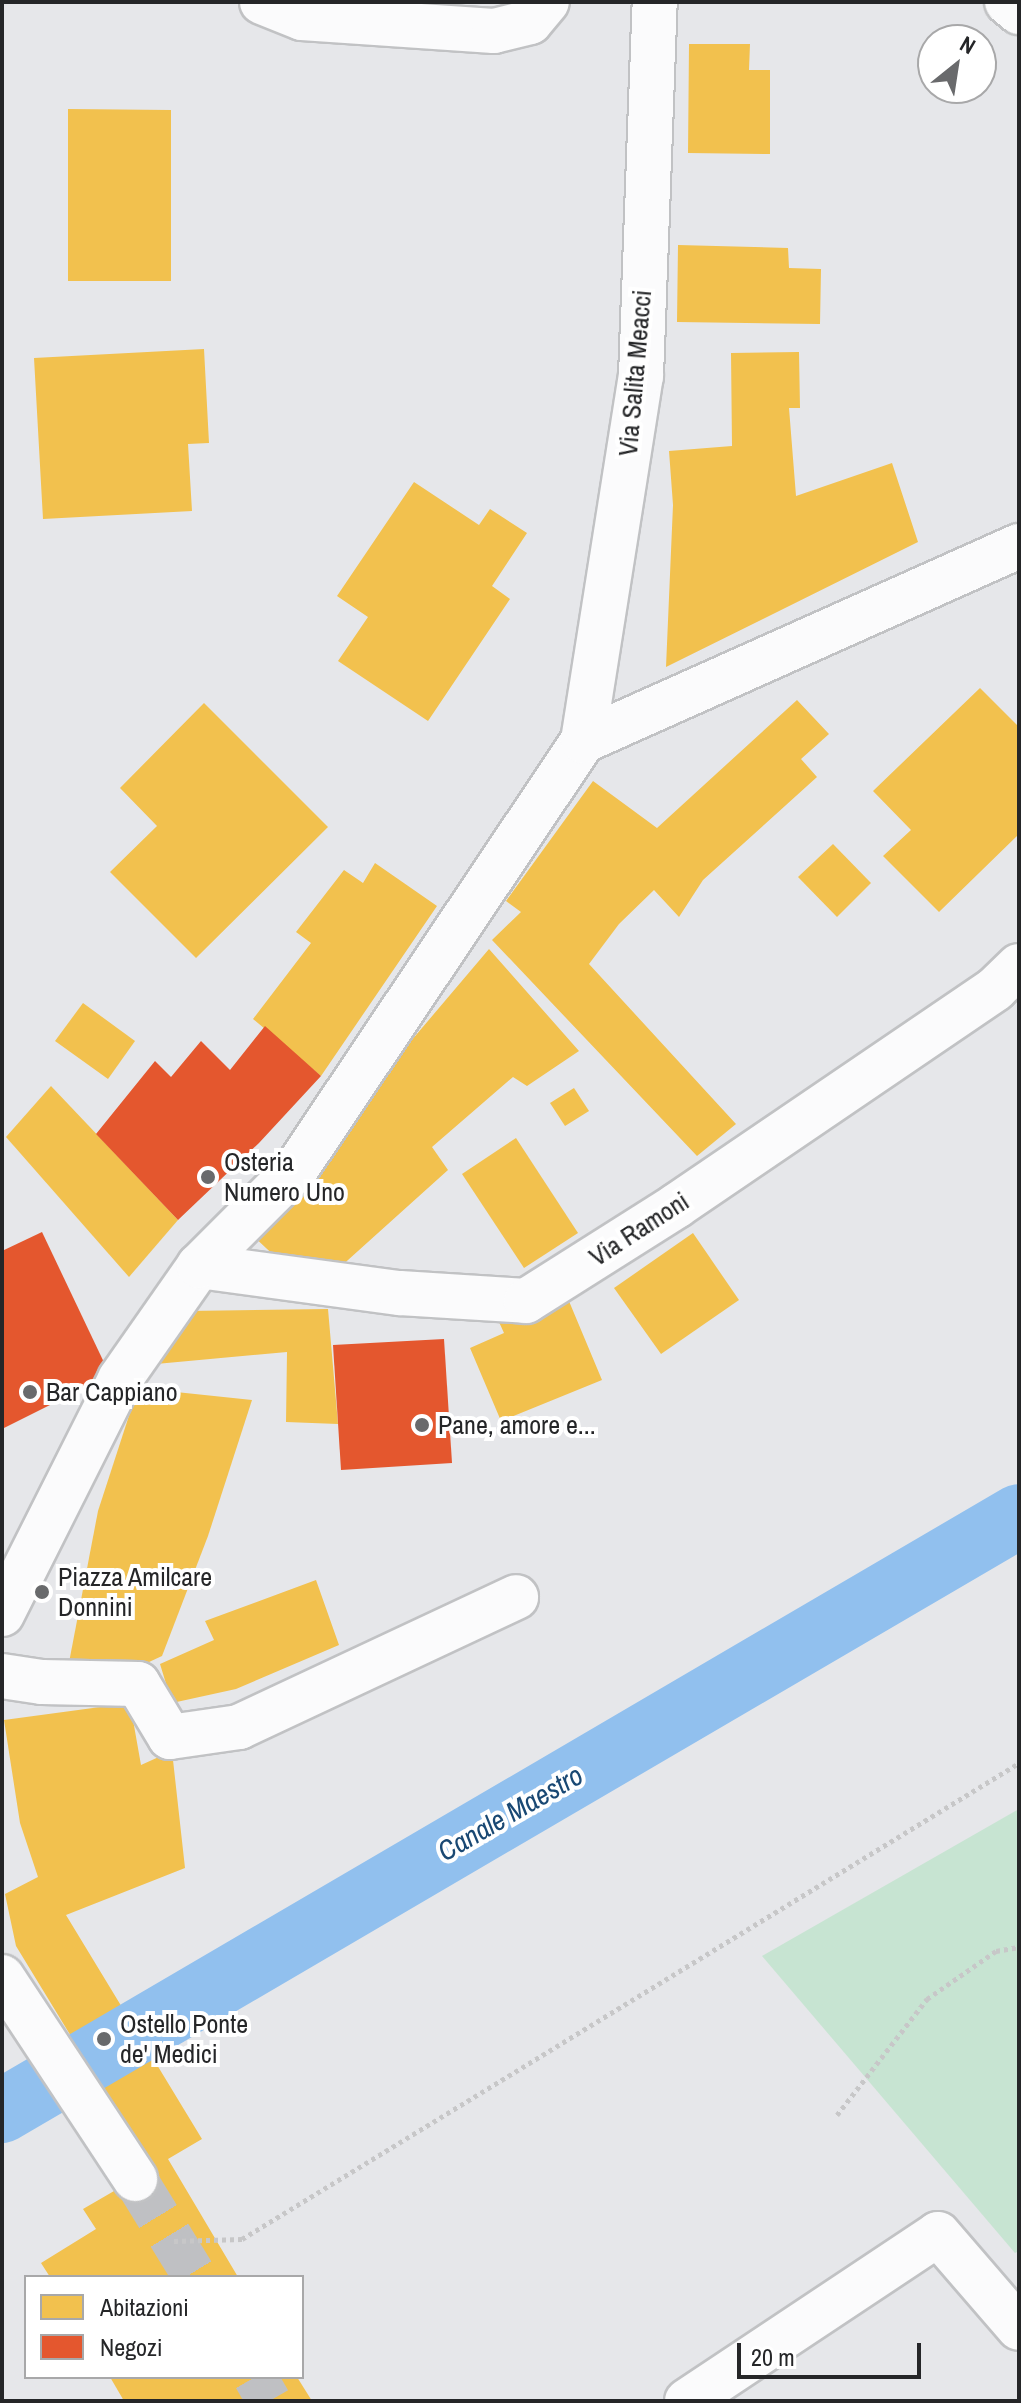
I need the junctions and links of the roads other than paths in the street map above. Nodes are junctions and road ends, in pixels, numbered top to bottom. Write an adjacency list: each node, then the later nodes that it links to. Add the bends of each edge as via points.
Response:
1 (262, 2): 2 (street, via 302,18 494,31 530,22)
2 (547, 2)
3 (655, 2): 7 (street, Via Salita Meacci, via 641,376)
4 (1007, 2): 5 (street)
5 (1019, 12)
6 (1019, 546): 7 (street)
7 (583, 741): 9 (street, via 296,1169)
8 (1019, 966): 9 (street, Via Ramoni, via 995,989 689,1197 526,1301 400,1293)
9 (199, 1266): 11 (street, via 120,1379)
10 (516, 1597): 12 (street, via 239,1727 170,1737 138,1684)
11 (2, 1614)
12 (2, 1676)
13 (2, 1977): 14 (street)
14 (135, 2179)
15 (1019, 2328): 16 (street, via 938,2234)
16 (687, 2401)

